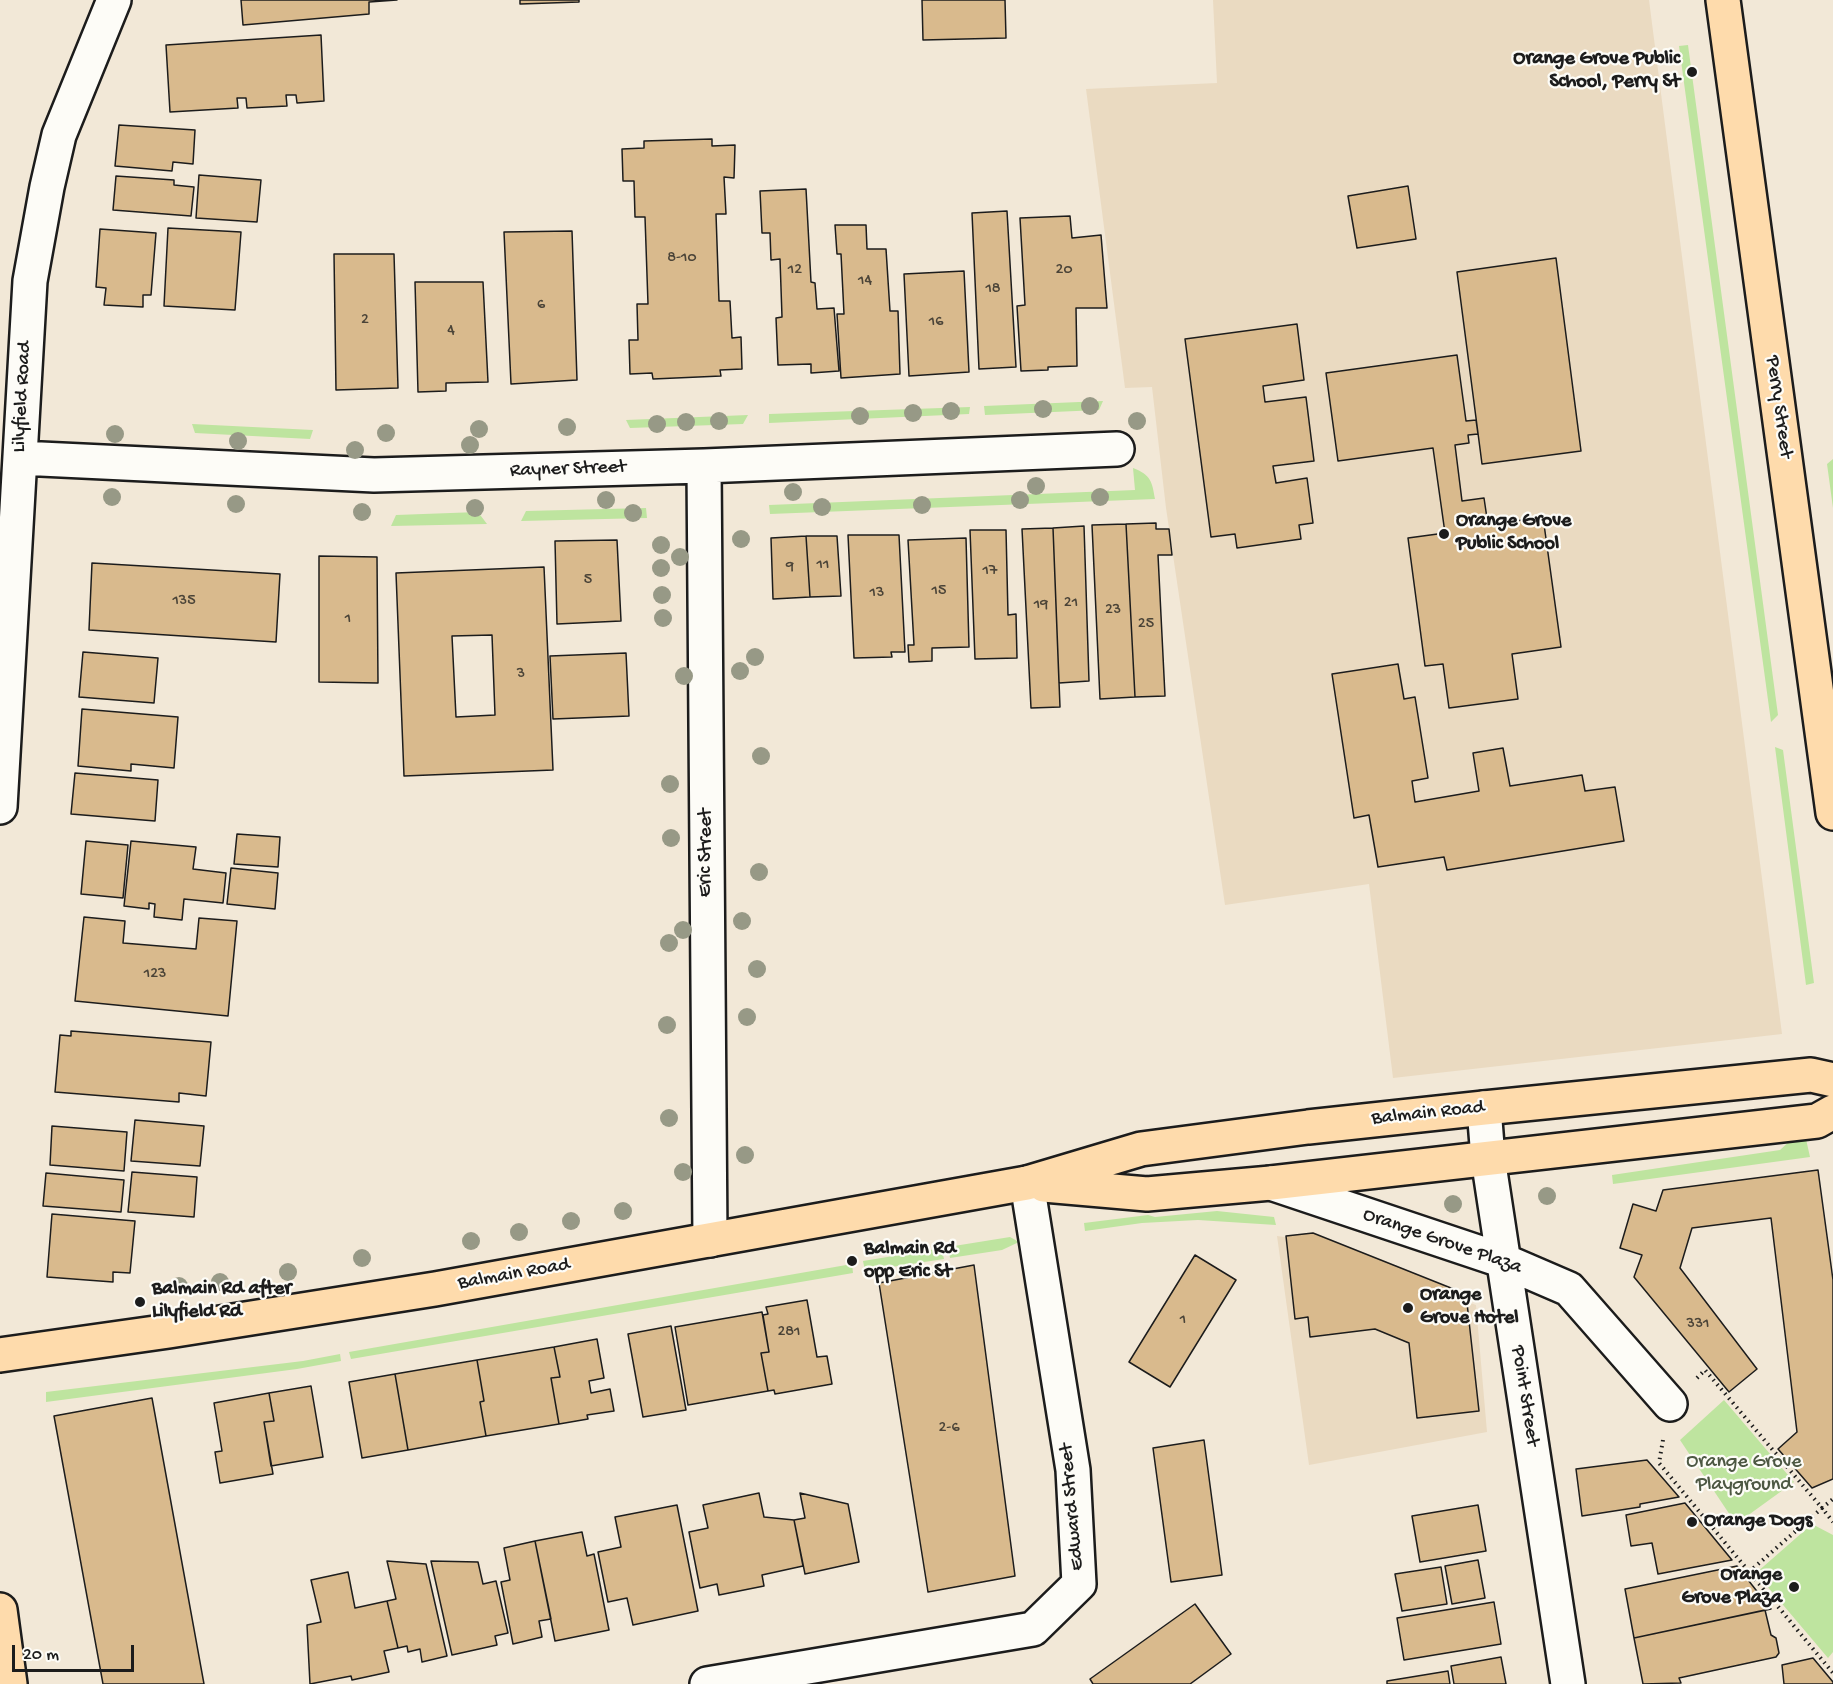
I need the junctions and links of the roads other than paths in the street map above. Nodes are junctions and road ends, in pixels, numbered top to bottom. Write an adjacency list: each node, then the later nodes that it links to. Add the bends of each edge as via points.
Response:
1 (114, 0): 4 (street, Lilyfield Road, via 59,135 47,187 30,281)
2 (1723, 0): 6 (main road, Perry Street)
3 (1117, 449): 5 (street, Rayner Street)
4 (20, 458): 5 (street, Rayner Street, via 374,475); 7 (street, Lilyfield Road)
5 (704, 466): 15 (street, Eric Street)
6 (1827, 725): 8 (main road, Perry Street)
7 (0, 807)
8 (1833, 813)
9 (1833, 1080): 10 (main road, Balmain Road, via 1811,1075)
10 (1484, 1108): 12 (street, Point Street); 13 (main road, Balmain Road, via 1141,1149)
11 (1833, 1112): 12 (main road, Balmain Road, via 1817,1121)
12 (1488, 1158): 14 (main road, Balmain Road); 16 (street, Point Street)
13 (1027, 1183): 14 (main road, Balmain Road, via 1147,1194); 15 (main road, Balmain Road); 21 (street, Edward Street, via 1073,1470 1079,1584 1033,1629)
14 (1270, 1183): 16 (street, Orange Grove Plaza)
15 (710, 1240): 17 (main road, Balmain Road, via 424,1291)
16 (1504, 1261): 18 (street, Orange Grove Plaza, via 1569,1289); 22 (street, Point Street)
17 (0, 1355)
18 (1670, 1404)
19 (0, 1610): 20 (main road)
20 (10, 1684)
21 (707, 1684)
22 (1568, 1684)

